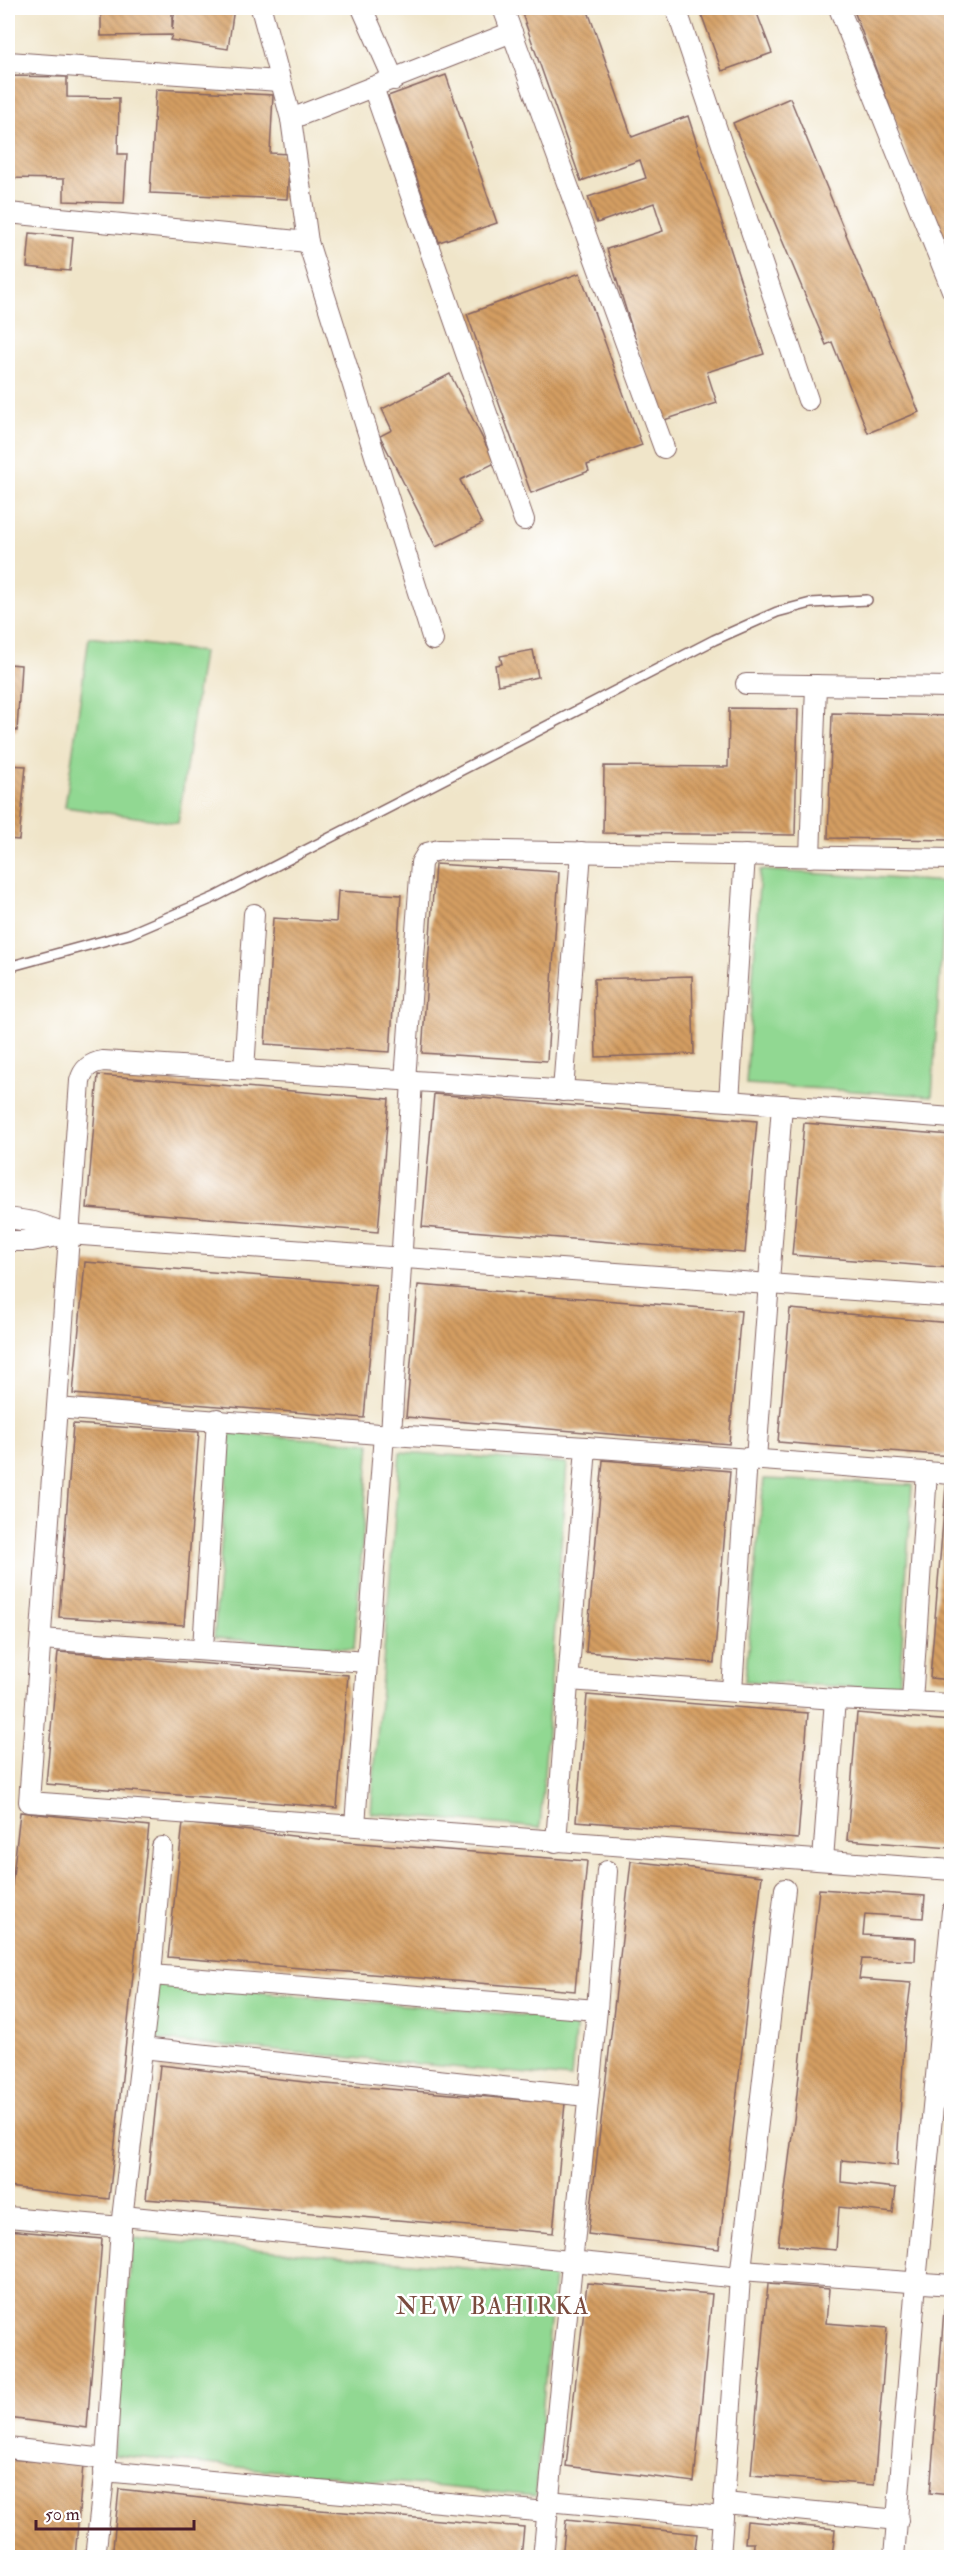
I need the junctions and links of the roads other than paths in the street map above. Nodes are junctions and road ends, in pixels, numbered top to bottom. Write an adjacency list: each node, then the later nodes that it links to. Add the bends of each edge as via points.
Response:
1 (261, 8): 9 (street)
2 (362, 8): 8 (street)
3 (503, 8): 6 (street)
4 (676, 8): 15 (street)
5 (838, 8): 14 (street)
6 (512, 32): 8 (street); 16 (street)
7 (8, 62): 9 (street)
8 (394, 80): 10 (street)
9 (279, 81): 11 (street)
10 (373, 87): 11 (street); 17 (street)
11 (291, 119): 13 (street)
12 (8, 213): 13 (street)
13 (308, 242): 19 (street)
14 (951, 290)
15 (808, 400)
16 (664, 448)
17 (524, 520)
18 (867, 600): 28 (lane, via 811,603 777,612 703,645 213,898 129,934)
19 (433, 640)
20 (746, 684): 21 (street)
21 (816, 685): 22 (street); 25 (street)
22 (951, 687)
23 (581, 852): 24 (street); 30 (street, via 439,850 423,857); 31 (street)
24 (745, 855): 25 (street); 32 (street)
25 (810, 857): 26 (street)
26 (951, 859)
27 (254, 914): 29 (street)
28 (8, 966)
29 (244, 1070): 30 (street); 36 (street, via 103,1061 90,1065 80,1082)
30 (408, 1080): 31 (street); 38 (street)
31 (563, 1090): 32 (street)
32 (729, 1101): 33 (street)
33 (782, 1106): 34 (street); 39 (street)
34 (951, 1114)
35 (8, 1218): 36 (street)
36 (68, 1234): 37 (street); 38 (street); 41 (street)
37 (8, 1241)
38 (403, 1256): 39 (street); 43 (street)
39 (768, 1284): 40 (street); 45 (street)
40 (951, 1297)
41 (57, 1408): 42 (street); 48 (street)
42 (218, 1419): 43 (street); 49 (street)
43 (387, 1435): 44 (street); 50 (street)
44 (586, 1447): 45 (street); 51 (street)
45 (751, 1459): 46 (street); 52 (street)
46 (927, 1472): 47 (street); 54 (street)
47 (951, 1474)
48 (41, 1640): 49 (street); 56 (street, via 28,1802)
49 (203, 1649): 50 (street)
50 (367, 1662): 56 (street)
51 (569, 1680): 52 (street); 57 (street)
52 (732, 1690): 53 (street)
53 (835, 1699): 54 (street); 59 (street)
54 (912, 1702): 55 (street)
55 (951, 1704)
56 (355, 1825): 57 (street)
57 (556, 1842): 59 (street)
58 (162, 1847): 64 (street)
59 (823, 1860): 60 (street)
60 (951, 1870)
61 (607, 1871): 65 (street)
62 (784, 1889): 71 (street)
63 (951, 1911): 72 (street)
64 (151, 1975): 65 (street); 66 (street)
65 (597, 2010): 67 (street)
66 (142, 2048): 67 (street); 69 (street)
67 (587, 2096): 70 (street)
68 (8, 2217): 69 (street)
69 (122, 2221): 70 (street); 75 (street)
70 (572, 2259): 71 (street); 76 (street)
71 (741, 2274): 72 (street); 77 (street)
72 (916, 2282): 73 (street); 78 (street)
73 (951, 2285)
74 (8, 2448): 75 (street)
75 (105, 2465): 76 (street); 79 (street)
76 (548, 2506): 77 (street); 80 (street)
77 (724, 2510): 78 (street); 81 (street)
78 (898, 2520): 82 (street)
79 (95, 2558)
80 (543, 2558)
81 (720, 2558)
82 (894, 2558)

